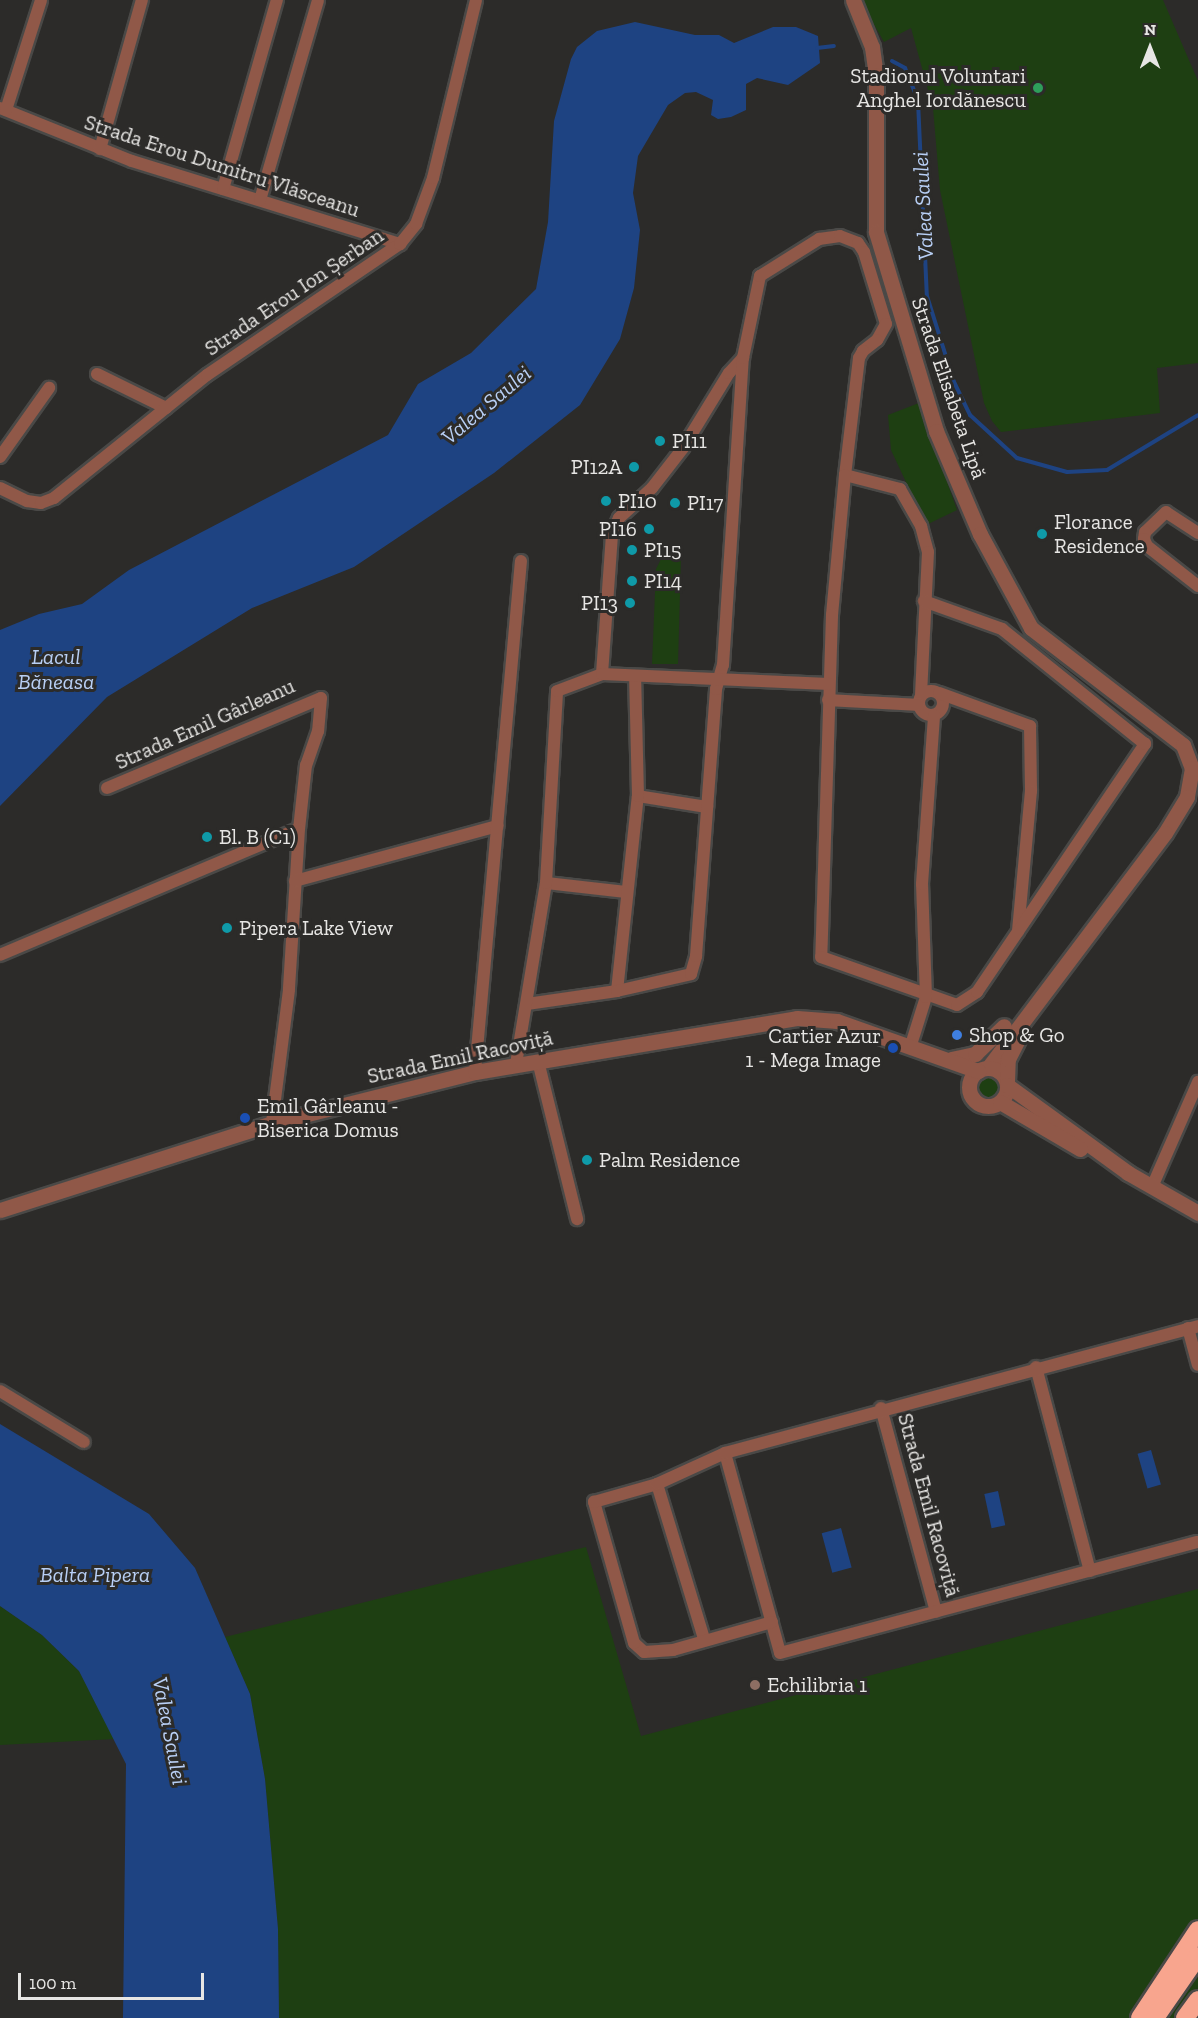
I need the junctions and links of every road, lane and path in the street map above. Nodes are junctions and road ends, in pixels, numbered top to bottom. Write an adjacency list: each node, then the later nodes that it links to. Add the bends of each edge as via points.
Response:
1 (41, 0): 7 (street)
2 (142, 0): 8 (street)
3 (277, 0): 9 (street)
4 (318, 0): 10 (street)
5 (476, 0): 11 (street, Strada Erou Ion Șerban, via 433,178 416,224)
6 (853, 0): 32 (street, Strada Elisabeta Lipă, via 872,47 876,75 876,232 936,431 967,503 1031,628 1190,754)
7 (3, 109): 8 (street, Strada Erou Dumitru Vlăsceanu)
8 (100, 149): 9 (street, Strada Erou Dumitru Vlăsceanu)
9 (223, 189): 10 (street, Strada Erou Dumitru Vlăsceanu)
10 (260, 200): 11 (street, Strada Erou Dumitru Vlăsceanu)
11 (400, 244): 15 (street, Strada Erou Ion Șerban, via 207,375)
12 (743, 358): 17 (street, via 760,276 819,239 840,236 858,243 886,324 878,340 860,358); 23 (street, via 729,373 683,448 652,488 619,518 612,533); 25 (street)
13 (97, 374): 15 (street)
14 (49, 388): 16 (street)
15 (166, 408): 18 (street, Strada Erou Ion Șerban, via 54,498 42,503 27,501)
16 (0, 457)
17 (845, 475): 22 (street, via 887,483 907,497 928,552); 26 (street)
18 (0, 488)
19 (1198, 533): 21 (street, via 1166,512 1145,532 1144,539 1147,546)
20 (521, 561): 35 (street)
21 (1198, 586)
22 (924, 601): 29 (street); 40 (street, via 1002,629 1145,744)
23 (602, 674): 24 (street); 38 (street, via 557,691)
24 (635, 676): 25 (street); 33 (street)
25 (719, 679): 26 (street); 34 (street)
26 (829, 684): 28 (street)
27 (939, 693): 29 (street, via 927,691); 30 (street, via 943,708); 40 (street, via 1030,726 1031,791)
28 (828, 700): 29 (street); 44 (street, via 821,957)
29 (920, 701): 30 (street, via 926,715)
30 (934, 716): 44 (street, via 923,828 921,929)
31 (107, 788): 36 (street, Strada Emil Gârleanu, via 320,696 318,731 306,765)
32 (1192, 794): 41 (street, Strada Elisabeta Lipă)
33 (638, 796): 34 (street); 39 (street)
34 (707, 807): 43 (street, via 692,974)
35 (498, 826): 37 (street); 50 (street)
36 (298, 829): 37 (street, Strada Emil Gârleanu); 42 (street)
37 (295, 881): 55 (street, Strada Emil Gârleanu, via 288,990)
38 (546, 883): 39 (street); 45 (street)
39 (626, 892): 43 (street)
40 (1018, 932): 44 (street, via 968,1001 957,1005)
41 (1074, 954): 47 (street, via 1063,956 984,1048 967,1057); 51 (street, Strada Elisabeta Lipă); 53 (street, Strada Elisabeta Lipă, via 1068,972 1014,1044 1008,1059)
42 (0, 955)
43 (617, 991): 45 (street)
44 (926, 997): 46 (street)
45 (527, 1004): 49 (street)
46 (910, 1048): 47 (street, Strada Emil Racoviță); 48 (street, Strada Emil Racoviță, via 837,1021 810,1017)
47 (941, 1059): 51 (street, Strada Emil Racoviță)
48 (538, 1061): 49 (street, Strada Emil Racoviță); 60 (street)
49 (516, 1064): 50 (street, Strada Emil Racoviță)
50 (475, 1072): 55 (street, Strada Emil Racoviță)
51 (979, 1073): 53 (street, Strada Emil Racoviță, via 1000,1072); 54 (street, Strada Emil Racoviță, via 971,1093 978,1102 989,1106)
52 (1198, 1082): 57 (street)
53 (1007, 1084): 54 (street); 56 (street, Strada Emil Racoviță)
54 (1000, 1102): 56 (street, Strada Emil Racoviță)
55 (272, 1123): 58 (street, Strada Emil Racoviță)
56 (1128, 1173): 57 (street, Strada Emil Racoviță)
57 (1152, 1187): 59 (street, Strada Emil Racoviță)
58 (0, 1210)
59 (1198, 1213)
60 (577, 1219)
61 (1193, 1327): 62 (street, Strada Emil Racoviță); 63 (street, Strada Emil Racoviță)
62 (1198, 1365)
63 (1036, 1367): 65 (street, Strada Emil Racoviță); 70 (street)
64 (0, 1391): 66 (street)
65 (881, 1408): 67 (street, Strada Emil Racoviță); 71 (street, Strada Emil Racoviță)
66 (84, 1442)
67 (725, 1454): 68 (street, Strada Emil Racoviță); 72 (street, Strada Emil Racoviță)
68 (657, 1484): 73 (street); 73 (street, Strada Emil Racoviță, via 594,1502 634,1643 644,1652 673,1650)
69 (1198, 1542): 70 (street, Strada Emil Racoviță)
70 (1090, 1571): 71 (street, Strada Emil Racoviță)
71 (936, 1612): 72 (street, Strada Emil Racoviță, via 780,1653)
72 (772, 1622): 73 (street, Strada Emil Racoviță)
73 (704, 1639)
74 (1198, 1930): 77 (highway)
75 (1198, 1956): 78 (highway)
76 (1198, 2000): 79 (highway)
77 (1140, 2018)
78 (1155, 2018)
79 (1185, 2018)

